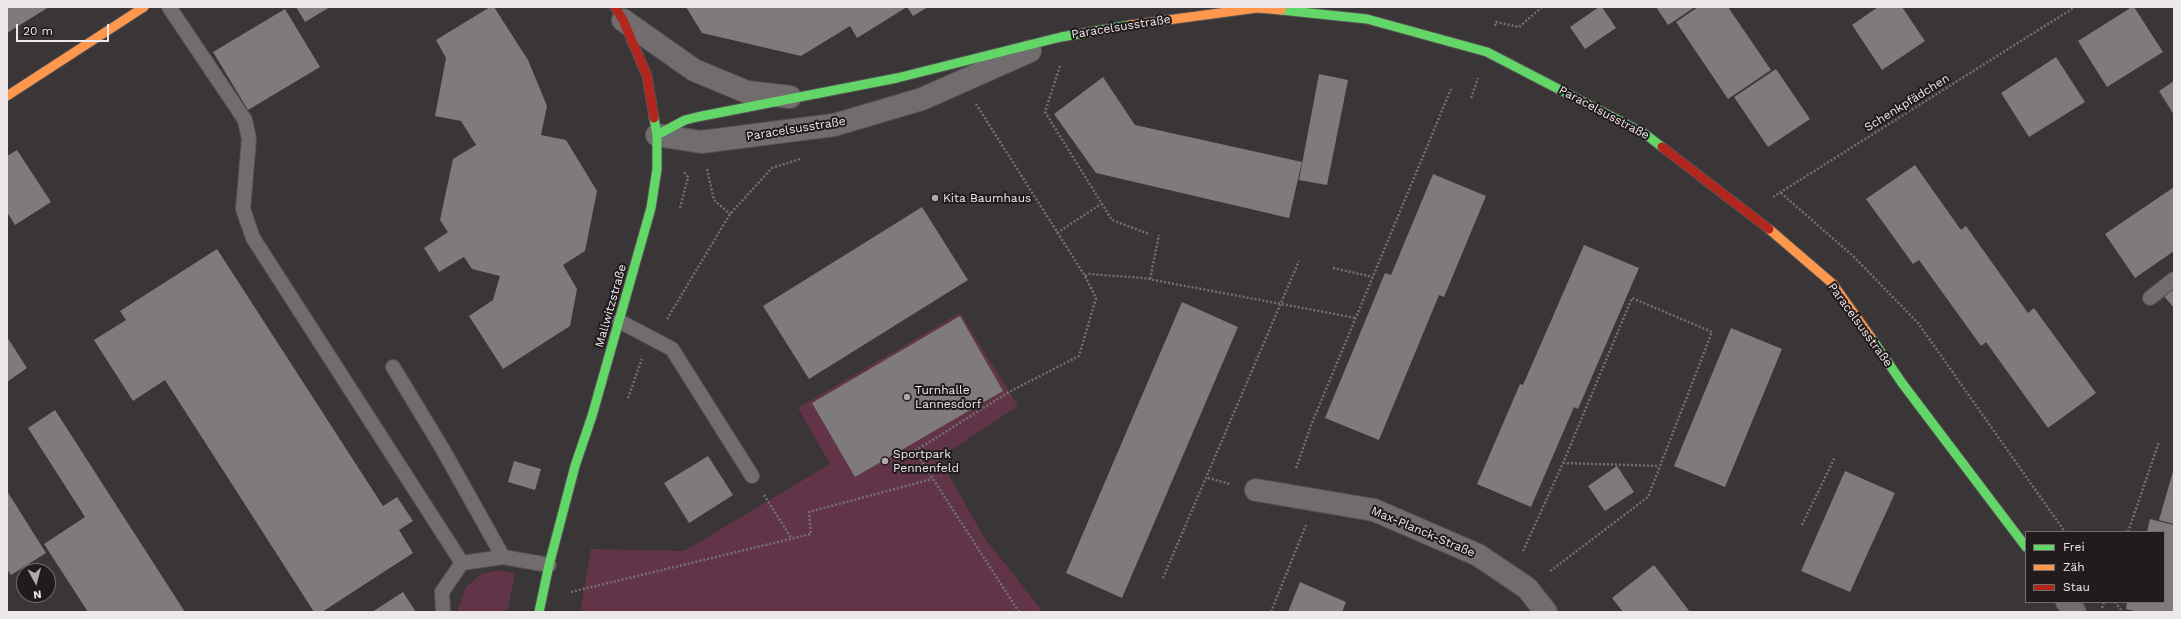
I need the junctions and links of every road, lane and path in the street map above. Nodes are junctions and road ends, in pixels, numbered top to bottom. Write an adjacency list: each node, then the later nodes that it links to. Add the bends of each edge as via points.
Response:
1 (144, 7): 9 (street)
2 (169, 7): 47 (lane, via 244,120 249,139 243,209 253,238)
3 (1542, 7): 7 (path, via 1519,27 1496,22)
4 (2075, 7): 14 (path, Schenkpfädchen)
5 (619, 14): 10 (street, Paracelsusstraße, via 694,70 747,92); 12 (street, Mallwitzstraße, via 647,76)
6 (1061, 37): 7 (street, Paracelsusstraße, via 1163,19 1257,8 1367,19); 10 (street, Paracelsusstraße, via 897,78); 12 (street, Paracelsusstraße, via 922,99 834,125 701,142); 15 (path, via 1060,70 1045,112)
7 (1487, 52): 16 (street, Paracelsusstraße, via 1645,134)
8 (1451, 89): 23 (path)
9 (7, 96)
10 (791, 97): 12 (street, Paracelsusstraße, via 685,120)
11 (972, 98): 17 (path)
12 (657, 135): 29 (street, Mallwitzstraße, via 657,169 651,208)
13 (801, 158): 30 (path, via 772,168 730,214)
14 (1781, 193): 16 (path, Schenkpfädchen); 42 (path, via 1853,256 1918,322)
15 (1101, 204): 17 (path); 18 (path, via 1112,220)
16 (1746, 210): 45 (street, Paracelsusstraße, via 1833,284 1902,383)
17 (1056, 233): 22 (path)
18 (1149, 234)
19 (1159, 235): 24 (path)
20 (1299, 261): 27 (path)
21 (1333, 268): 23 (path)
22 (1085, 276): 24 (path, via 1089,274); 37 (path, via 1096,298 1078,356 1008,392 915,451)
23 (1373, 277): 28 (path)
24 (1150, 279): 27 (path)
25 (2174, 279): 26 (lane)
26 (2150, 298)
27 (1281, 303): 28 (path); 49 (path)
28 (1356, 318): 39 (path, via 1312,423)
29 (619, 321): 30 (lane); 48 (street, Mallwitzstraße, via 575,466)
30 (654, 339): 36 (lane, via 672,349)
31 (393, 367): 46 (lane, via 442,448)
32 (2159, 442): 43 (path)
33 (1835, 457): 41 (path)
34 (1563, 463): 35 (path); 35 (path, via 1632,298 1712,332); 50 (path)
35 (1659, 466): 50 (path, via 1648,497)
36 (752, 476): 44 (path)
37 (932, 479): 44 (path, via 809,512 811,534); 56 (path)
38 (1256, 490): 39 (street, Max-Planck-Straße)
39 (1287, 495): 40 (street, Max-Planck-Straße)
40 (1316, 501): 50 (street, Max-Planck-Straße, via 1374,510 1478,555); 57 (path)
41 (1802, 525)
42 (2064, 531)
43 (2128, 531)
44 (792, 539): 51 (path)
45 (2025, 546)
46 (502, 558): 47 (lane); 48 (lane)
47 (462, 563): 54 (lane, via 442,592)
48 (549, 565): 55 (street, Mallwitzstraße)
49 (1163, 578)
50 (1519, 583): 58 (street, Max-Planck-Straße)
51 (567, 593)
52 (2069, 603): 59 (street)
53 (2116, 603): 60 (path)
54 (443, 612)
55 (540, 612)
56 (1019, 612)
57 (1271, 612)
58 (1546, 612)
59 (2075, 612)
60 (2123, 612)

